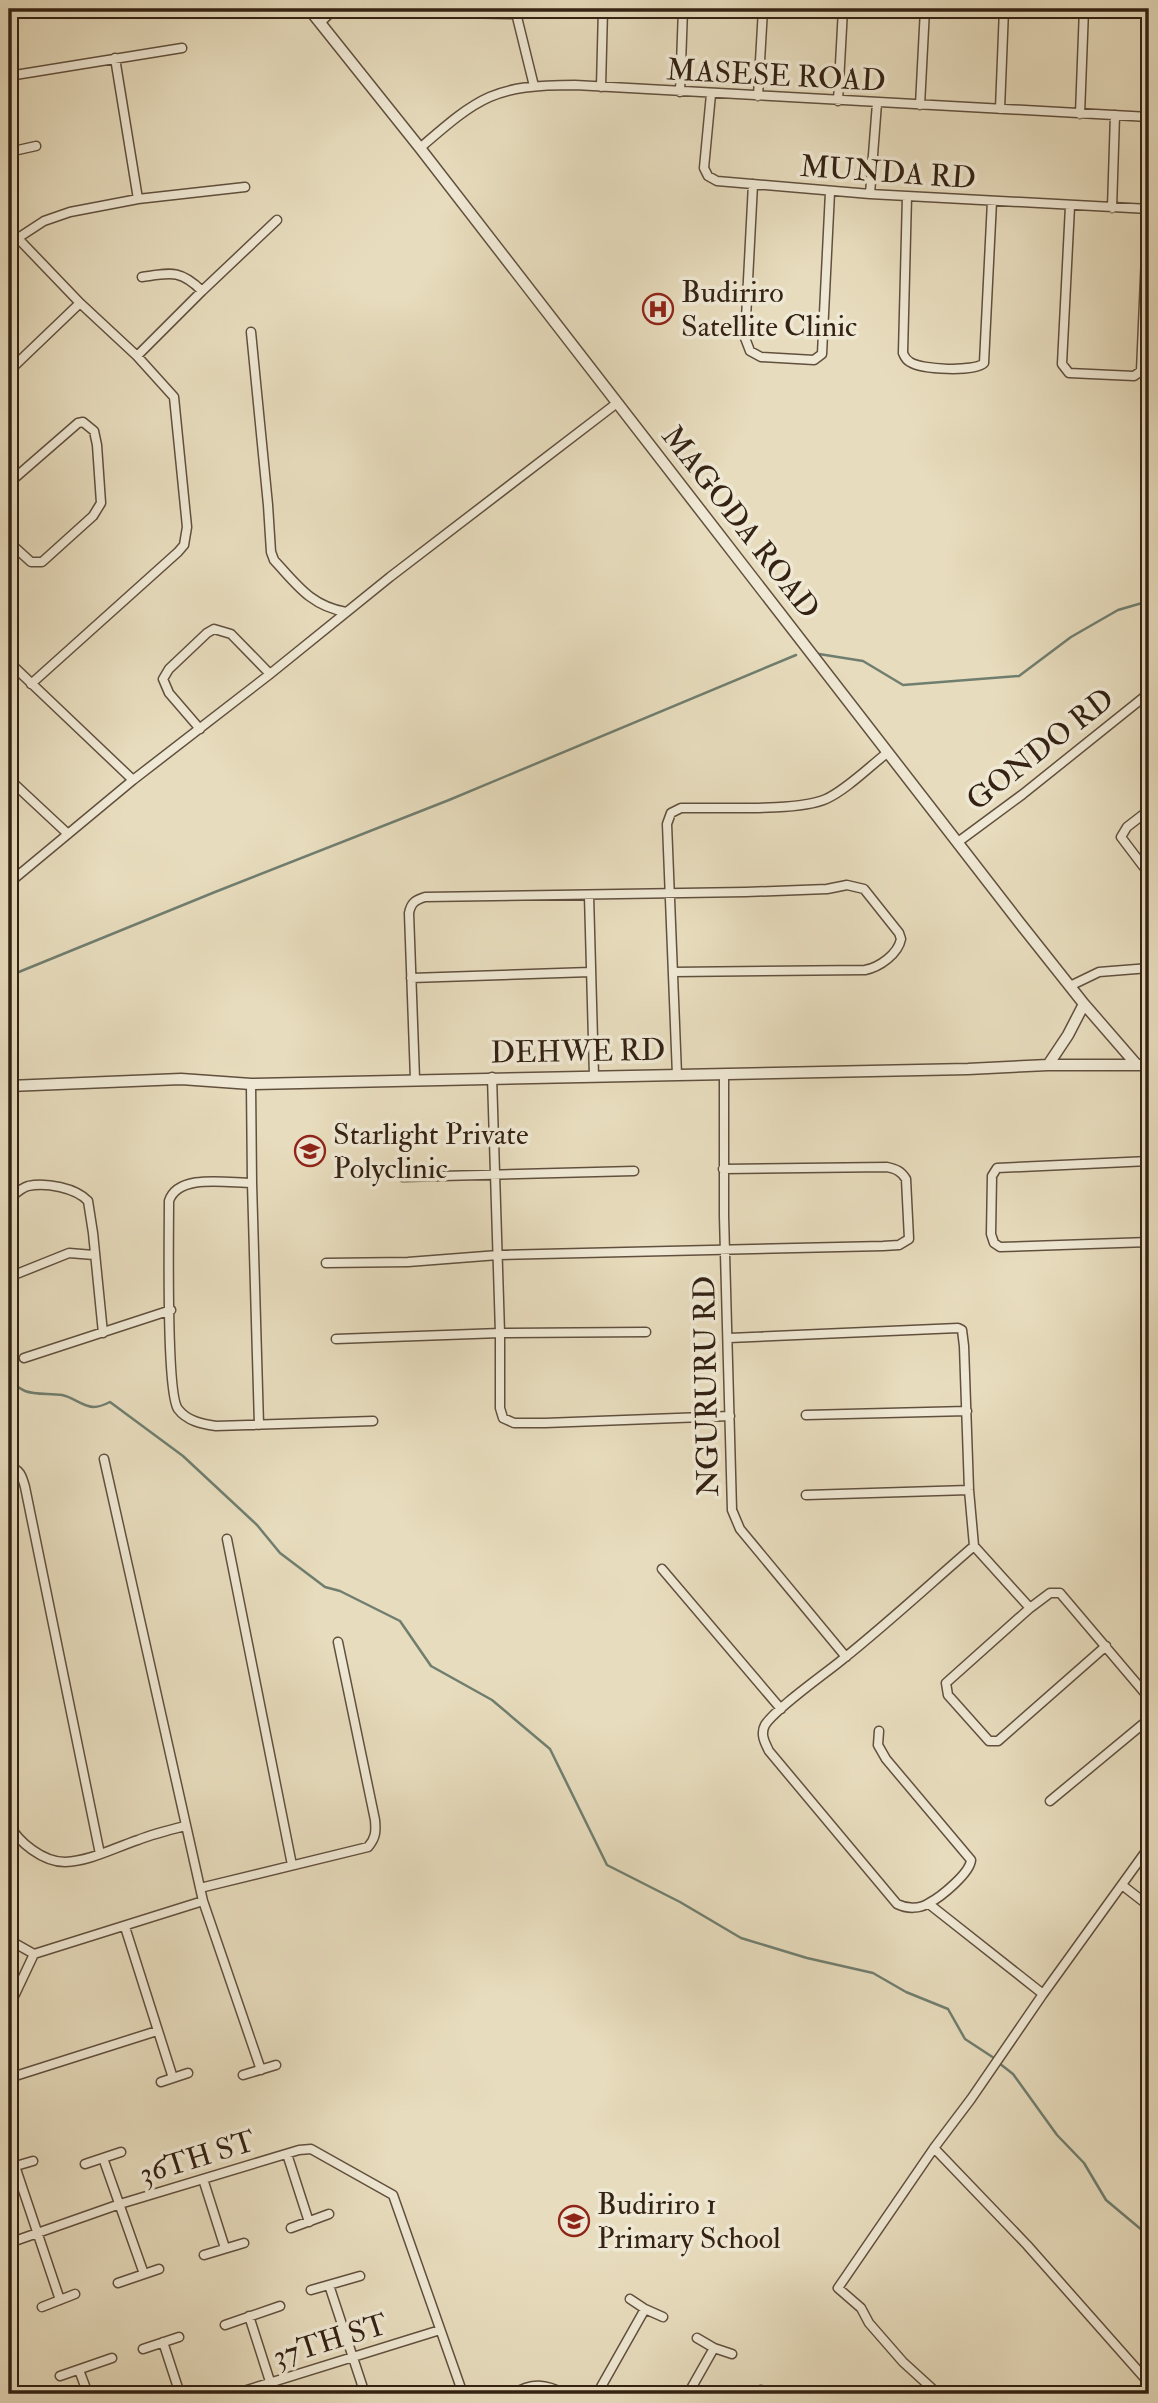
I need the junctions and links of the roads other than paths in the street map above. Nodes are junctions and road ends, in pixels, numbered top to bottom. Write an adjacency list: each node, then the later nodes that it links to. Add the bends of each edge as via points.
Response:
1 (309, 9): 12 (street, MAGODA ROAD)
2 (334, 9): 12 (street)
3 (449, 9): 11 (street, via 456,13)
4 (603, 9): 17 (street)
5 (683, 9): 18 (street)
6 (764, 9): 20 (street)
7 (843, 9): 21 (street)
8 (925, 9): 23 (street)
9 (1004, 9): 24 (street)
10 (1084, 9): 25 (street)
11 (515, 11): 16 (street)
12 (320, 23): 29 (street, MAGODA ROAD)
13 (182, 48): 14 (street)
14 (115, 58): 15 (street); 36 (street)
15 (9, 75)
16 (534, 86): 17 (street, MASESE ROAD); 29 (street, MASESE ROAD, via 485,98)
17 (601, 87): 18 (street, MASESE ROAD)
18 (680, 92): 19 (street, MASESE ROAD)
19 (712, 94): 20 (street, MASESE ROAD); 31 (street, MUNDA RD, via 705,173 717,181)
20 (758, 96): 21 (street, MASESE ROAD)
21 (838, 101): 22 (street, MASESE ROAD)
22 (877, 103): 23 (street, MASESE ROAD); 34 (street)
23 (920, 105): 24 (street, MASESE ROAD)
24 (1000, 109): 25 (street, MASESE ROAD)
25 (1080, 114): 26 (street, MASESE ROAD)
26 (1115, 116): 27 (street, MASESE ROAD); 39 (street)
27 (1149, 117)
28 (36, 146): 30 (street)
29 (420, 148): 50 (street, MAGODA ROAD)
30 (9, 152)
31 (753, 184): 33 (street, MUNDA RD); 33 (street, via 745,338 750,351 761,357 814,360 822,354)
32 (244, 187): 36 (street)
33 (830, 192): 34 (street, MUNDA RD)
34 (870, 194): 35 (street, MUNDA RD)
35 (907, 196): 37 (street, MUNDA RD); 37 (street, via 903,353 913,364 935,368 975,368 984,363)
36 (138, 199): 43 (street, via 52,216)
37 (992, 201): 38 (street, MUNDA RD)
38 (1070, 206): 39 (street, MUNDA RD); 40 (street, via 1062,364 1069,373 1134,376 1141,371)
39 (1112, 208): 40 (street, MUNDA RD)
40 (1148, 209)
41 (277, 220): 45 (street)
42 (9, 229): 43 (street)
43 (18, 238): 46 (street)
44 (142, 277): 45 (street, via 178,274)
45 (202, 291): 48 (street)
46 (80, 303): 48 (street); 49 (street)
47 (251, 332): 53 (street, via 271,552 317,603)
48 (137, 356): 56 (street, via 169,389 176,407 187,527 184,545)
49 (9, 370)
50 (617, 403): 53 (street); 59 (street, MAGODA ROAD)
51 (9, 483): 52 (street, via 78,423 94,431 102,497 97,512 42,562 31,562)
52 (9, 542)
53 (346, 612): 55 (street)
54 (9, 662): 56 (street)
55 (270, 674): 58 (street); 58 (street, via 232,634 214,629 207,633 163,679 169,693)
56 (31, 684): 61 (street)
57 (1149, 693): 64 (street, GONDO RD)
58 (200, 729): 61 (street)
59 (887, 753): 64 (street, MAGODA ROAD); 67 (street, via 831,797 817,802 675,810 667,824)
60 (9, 779): 63 (street)
61 (132, 780): 63 (street)
62 (1149, 810): 65 (street, via 1121,836)
63 (68, 834): 66 (street)
64 (958, 842): 73 (street, MAGODA ROAD)
65 (1149, 874)
66 (9, 883)
67 (671, 894): 68 (street); 71 (street); 71 (street, via 855,886 875,901 901,939 895,952 865,970)
68 (589, 895): 70 (street); 72 (street, via 417,899 409,913)
69 (1149, 968): 73 (street, via 1106,971)
70 (590, 972): 72 (street); 80 (street)
71 (673, 972): 79 (street)
72 (411, 978): 82 (street)
73 (1070, 986): 74 (street, MAGODA ROAD)
74 (1084, 1004): 75 (street, MAGODA ROAD); 76 (street)
75 (1136, 1064): 76 (street, DEHWE RD); 77 (street, DEHWE RD)
76 (1048, 1065): 78 (street, DEHWE RD)
77 (1149, 1065)
78 (724, 1074): 79 (street, DEHWE RD); 86 (street, NGURURU RD)
79 (677, 1075): 80 (street, DEHWE RD)
80 (594, 1076): 81 (street, DEHWE RD)
81 (492, 1077): 82 (street, DEHWE RD); 88 (street)
82 (415, 1079): 83 (street, DEHWE RD)
83 (251, 1084): 84 (street, DEHWE RD, via 181,1079); 90 (street)
84 (9, 1086)
85 (1149, 1161): 92 (street, via 997,1168 992,1176 991,1234 1000,1247)
86 (723, 1168): 93 (street, NGURURU RD); 93 (street, via 896,1169 906,1179 909,1239 893,1245)
87 (634, 1171): 88 (street)
88 (494, 1174): 89 (street); 95 (street)
89 (403, 1177)
90 (252, 1183): 98 (street, via 192,1182 171,1194); 109 (street)
91 (9, 1199): 94 (street, via 31,1186 72,1190 83,1196 90,1207)
92 (1149, 1242)
93 (726, 1250): 95 (street); 102 (street, NGURURU RD)
94 (94, 1255): 97 (street, via 69,1253); 100 (street)
95 (498, 1255): 96 (street); 101 (street)
96 (326, 1263)
97 (9, 1277)
98 (171, 1310): 100 (street); 109 (street, via 172,1393 178,1410 199,1423)
99 (646, 1332): 101 (street)
100 (103, 1333): 104 (street)
101 (500, 1333): 103 (street); 107 (street, via 500,1408 507,1421)
102 (729, 1338): 105 (street, via 958,1328 964,1335); 107 (street, NGURURU RD)
103 (335, 1339)
104 (24, 1359)
105 (967, 1411): 106 (street); 112 (street)
106 (806, 1415)
107 (730, 1416): 120 (street, NGURURU RD, via 735,1519)
108 (373, 1421): 109 (street)
109 (259, 1425)
110 (104, 1459): 127 (street)
111 (9, 1466): 129 (street, via 17,1469 25,1486)
112 (969, 1490): 113 (street); 115 (street)
113 (806, 1495)
114 (227, 1539): 130 (street)
115 (974, 1546): 117 (street); 120 (street)
116 (662, 1569): 122 (street)
117 (1030, 1608): 119 (street, via 1050,1593 1060,1593); 119 (street, via 946,1681 948,1695 989,1741 998,1741)
118 (338, 1642): 130 (street, via 376,1836 368,1847)
119 (1106, 1646): 121 (street)
120 (846, 1657): 122 (street)
121 (1149, 1698)
122 (781, 1709): 134 (street, via 764,1728 769,1751 897,1904 915,1908)
123 (1149, 1719): 125 (street)
124 (879, 1731): 134 (street, via 878,1745 886,1759 970,1857 967,1872)
125 (1049, 1801)
126 (9, 1824): 129 (street, via 21,1840 56,1861)
127 (185, 1826): 129 (street); 132 (street)
128 (1149, 1847): 131 (street)
129 (100, 1854)
130 (292, 1865): 132 (street)
131 (1122, 1885): 135 (street); 139 (street)
132 (200, 1888): 133 (street)
133 (203, 1901): 136 (street); 143 (street)
134 (929, 1904): 139 (street)
135 (1149, 1906)
136 (125, 1927): 138 (street); 141 (street)
137 (9, 1940): 138 (street)
138 (34, 1954): 140 (street)
139 (1043, 1994): 149 (street)
140 (9, 2007)
141 (157, 2032): 146 (street); 147 (street)
142 (276, 2065): 143 (street)
143 (261, 2070): 145 (street)
144 (188, 2073): 147 (street)
145 (243, 2075)
146 (9, 2078)
147 (173, 2078): 148 (street)
148 (162, 2082)
149 (934, 2148): 193 (street); 194 (street, via 838,2288)
150 (121, 2152): 152 (street)
151 (287, 2154): 156 (street, 36TH ST); 159 (street); 181 (street, 36TH ST, via 312,2149 393,2194)
152 (103, 2158): 154 (street); 157 (street)
153 (33, 2161): 155 (street)
154 (85, 2164)
155 (12, 2167): 161 (street)
156 (203, 2179): 157 (street, 36TH ST); 164 (street)
157 (120, 2204): 161 (street, 36TH ST); 167 (street)
158 (329, 2214): 159 (street)
159 (309, 2221): 160 (street)
160 (291, 2228)
161 (37, 2233): 162 (street, 36TH ST); 174 (street)
162 (9, 2242)
163 (244, 2242): 164 (street)
164 (225, 2248): 165 (street)
165 (204, 2255)
166 (159, 2269): 167 (street)
167 (144, 2274): 169 (street)
168 (360, 2276): 170 (street)
169 (118, 2283)
170 (329, 2285): 171 (street); 188 (street)
171 (311, 2290)
172 (75, 2294): 174 (street)
173 (630, 2299): 177 (street)
174 (60, 2300): 176 (street)
175 (279, 2306): 178 (street)
176 (41, 2307)
177 (645, 2309): 179 (street); 203 (street)
178 (249, 2316): 180 (street); 192 (street)
179 (663, 2316)
180 (225, 2325)
181 (440, 2330): 188 (street, 37TH ST); 200 (street)
182 (179, 2337): 184 (street)
183 (697, 2338): 185 (street)
184 (163, 2342): 186 (street); 196 (street)
185 (714, 2347): 187 (street); 204 (street)
186 (142, 2349)
187 (732, 2354)
188 (354, 2357): 192 (street, 37TH ST); 199 (street)
189 (112, 2358): 190 (street)
190 (79, 2370): 191 (street); 195 (street)
191 (60, 2376)
192 (270, 2382): 197 (street, 37TH ST); 198 (street)
193 (1149, 2383)
194 (937, 2393)
195 (88, 2394)
196 (180, 2394)
197 (234, 2394)
198 (274, 2394)
199 (365, 2394)
200 (463, 2394)
201 (513, 2394): 202 (street, via 535,2385)
202 (565, 2394)
203 (597, 2394)
204 (688, 2394)

